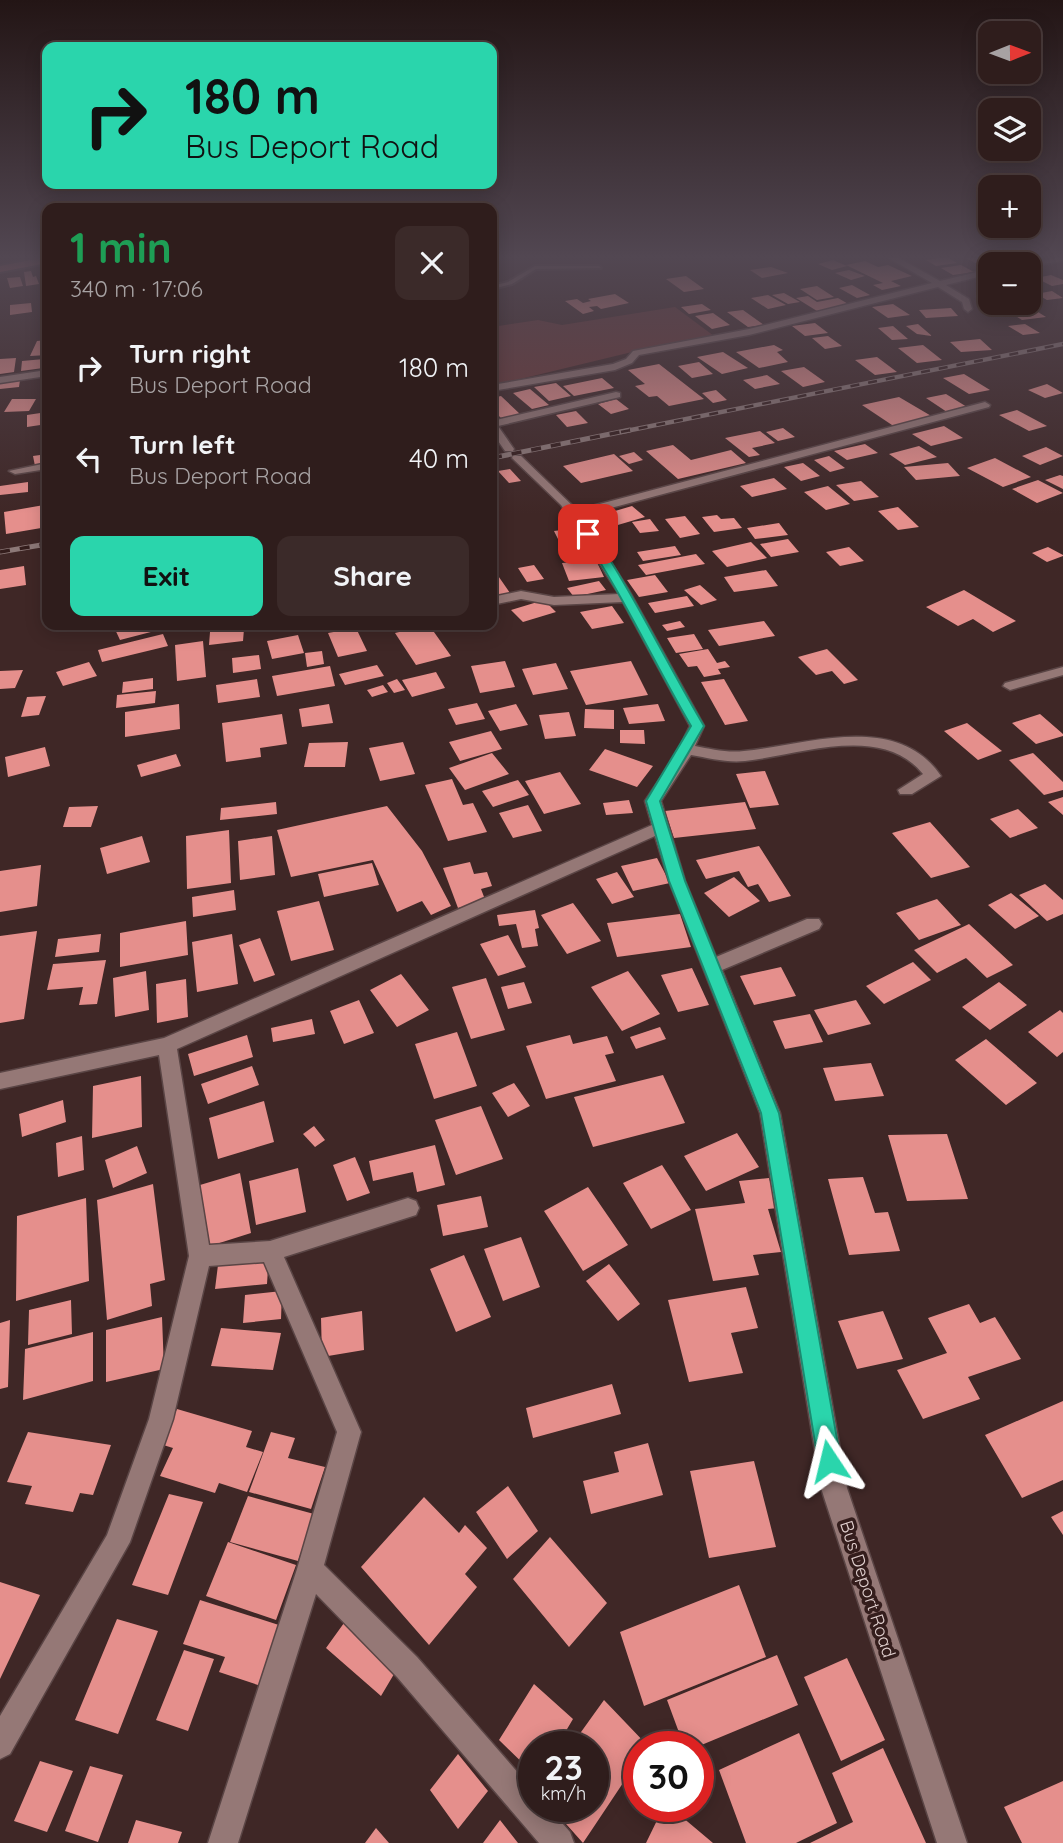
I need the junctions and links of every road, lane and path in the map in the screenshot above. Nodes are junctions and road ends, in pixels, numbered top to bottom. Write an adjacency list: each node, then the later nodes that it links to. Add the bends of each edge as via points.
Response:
1 (695, 342): 4 (street, via 636,353 615,367)
2 (42, 374): 3 (street)
3 (0, 380)
4 (497, 387)
5 (616, 395): 7 (street)
6 (985, 405): 11 (street)
7 (497, 424)
8 (497, 432): 11 (street, Bus Deport Road)
9 (42, 467): 10 (street)
10 (15, 471)
11 (574, 514): 12 (street, Bus Deport Road)
12 (626, 598): 13 (street, via 554,601 521,594); 16 (street, Bus Deport Road, via 698,726)
13 (497, 600)
14 (1063, 671): 15 (street)
15 (1010, 686)
16 (686, 749): 17 (street, via 742,756 818,743 889,744 926,763 933,776); 18 (street, Bus Deport Road, via 653,801)
17 (906, 790)
18 (661, 827): 20 (street, Bus Deport Road); 21 (street)
19 (813, 924): 20 (street)
20 (711, 967): 30 (street, Bus Deport Road, via 770,1113 834,1488)
21 (167, 1045): 22 (street); 25 (street)
22 (0, 1080)
23 (408, 1208): 24 (street)
24 (270, 1251): 25 (street); 26 (street, via 349,1432)
25 (201, 1256): 27 (street, via 161,1419 117,1542)
26 (310, 1569): 28 (street); 29 (street, via 407,1667)
27 (0, 1744)
28 (223, 1843)
29 (559, 1843)
30 (952, 1843)

